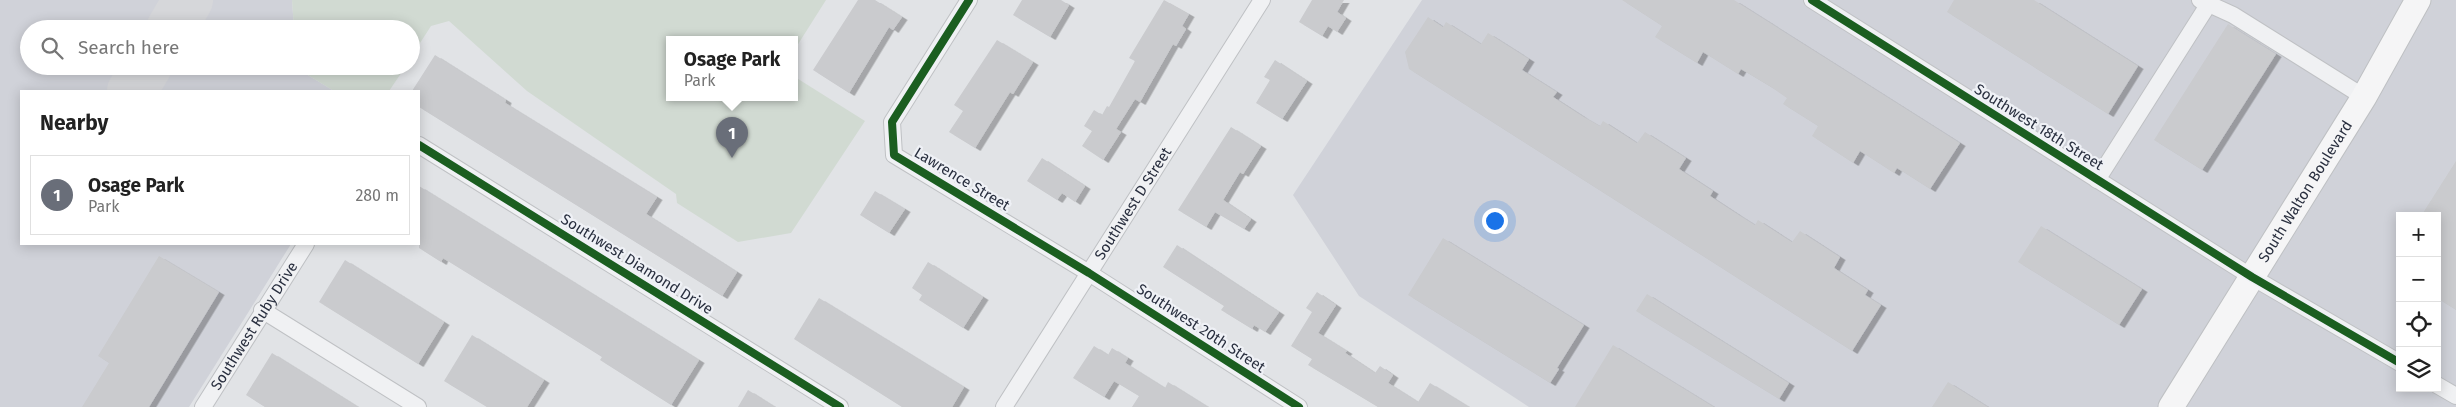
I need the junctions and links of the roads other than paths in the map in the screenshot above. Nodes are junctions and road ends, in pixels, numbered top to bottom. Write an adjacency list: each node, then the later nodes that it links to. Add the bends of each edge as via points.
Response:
1 (969, 0): 10 (street, Lawrence Street, via 892,122 894,155)
2 (1262, 0): 10 (street, Southwest D Street)
3 (1812, 0): 8 (street, Southwest 18th Street)
4 (2418, 0): 6 (main road, South Walton Boulevard)
5 (2204, 2): 6 (street, via 2233,15); 8 (street)
6 (2364, 97): 11 (main road, South Walton Boulevard)
7 (420, 146): 18 (street, Southwest Diamond Drive)
8 (2097, 180): 11 (street, Southwest 18th Street)
9 (305, 245): 12 (street, Southwest Ruby Drive)
10 (1089, 273): 19 (street, Southwest D Street); 20 (street, Southwest 20th Street)
11 (2252, 277): 13 (street, Southwest 18th Street); 21 (main road, South Walton Boulevard)
12 (262, 310): 16 (street, Southwest Ruby Drive); 17 (street)
13 (2396, 361)
14 (2441, 387): 15 (street)
15 (2456, 396)
16 (203, 407)
17 (418, 407)
18 (840, 407)
19 (1004, 407)
20 (1299, 407)
21 (2171, 407)

